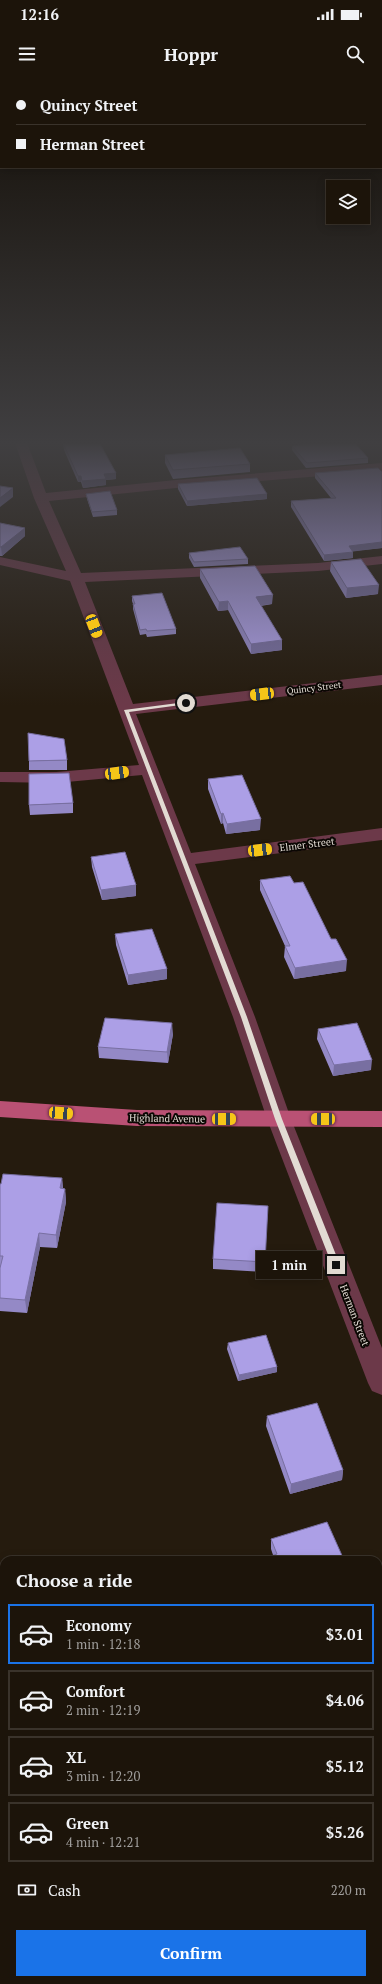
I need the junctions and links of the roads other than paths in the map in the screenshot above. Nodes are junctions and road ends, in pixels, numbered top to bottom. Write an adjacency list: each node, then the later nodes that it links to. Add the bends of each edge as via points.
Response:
1 (54, 529): 4 (street, Herman Street)
2 (382, 560): 4 (street, via 318,567)
3 (0, 561): 4 (street)
4 (76, 578): 6 (street, Herman Street)
5 (382, 680): 6 (street, Quincy Street)
6 (126, 710): 7 (street, Herman Street)
7 (148, 768): 8 (street, via 86,777); 10 (street, Herman Street)
8 (0, 776)
9 (382, 834): 10 (street, Elmer Street)
10 (184, 860): 12 (street, Herman Street, via 244,1017)
11 (0, 1109): 12 (main road, Highland Avenue, via 137,1118)
12 (279, 1119): 13 (main road, Highland Avenue); 14 (street, Herman Street)
13 (382, 1119)
14 (382, 1383)

